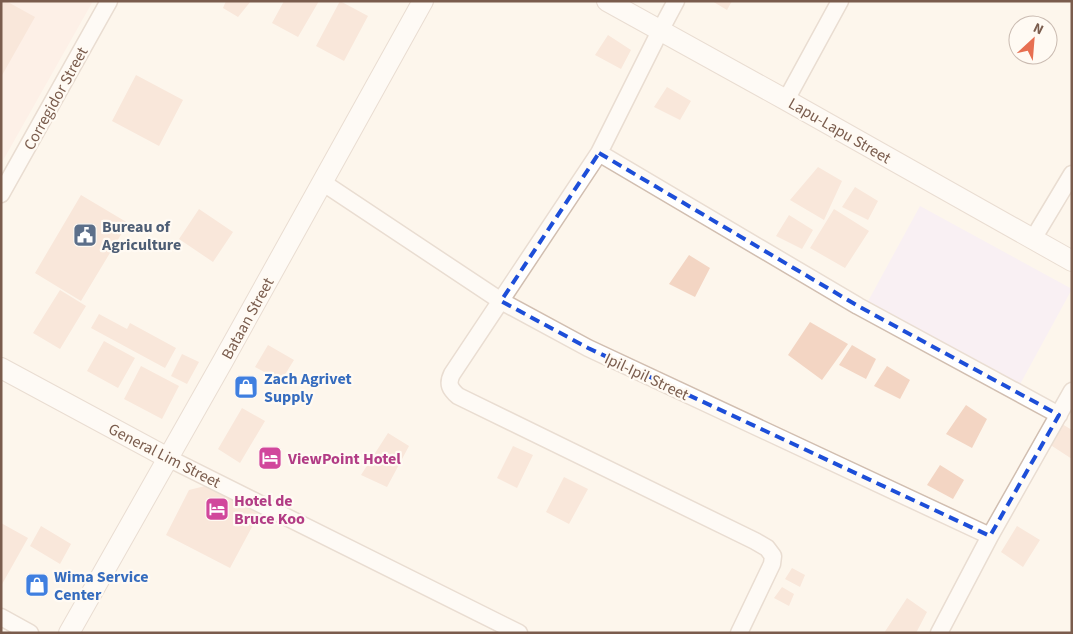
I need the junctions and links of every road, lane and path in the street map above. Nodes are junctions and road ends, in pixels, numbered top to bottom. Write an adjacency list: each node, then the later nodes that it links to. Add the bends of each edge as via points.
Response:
1 (109, 1): 11 (street, Corregidor Street)
2 (422, 1): 10 (street, Bataan Street)
3 (607, 1): 6 (street, Lapu-Lapu Street)
4 (676, 1): 6 (street)
5 (840, 1): 7 (street)
6 (660, 30): 7 (street, Lapu-Lapu Street); 8 (street)
7 (786, 100): 12 (street, Lapu-Lapu Street)
8 (599, 153): 14 (street); 17 (street, via 858,306)
9 (1072, 174): 12 (street)
10 (322, 182): 14 (street, Ipil-Ipil Street); 18 (street, Bataan Street)
11 (1, 194)
12 (1033, 239): 13 (street, Lapu-Lapu Street)
13 (1072, 261)
14 (501, 301): 19 (street, Ipil-Ipil Street, via 588,348); 24 (street, via 452,374 449,386 452,391 767,548 773,556 772,564)
15 (1, 368): 18 (street, General Lim Street)
16 (1072, 392): 17 (street)
17 (1059, 415): 19 (street)
18 (168, 458): 22 (street, Bataan Street); 23 (street, General Lim Street)
19 (990, 536): 25 (street)
20 (1, 617): 21 (street)
21 (30, 633)
22 (69, 633)
23 (519, 633)
24 (739, 633)
25 (939, 633)

